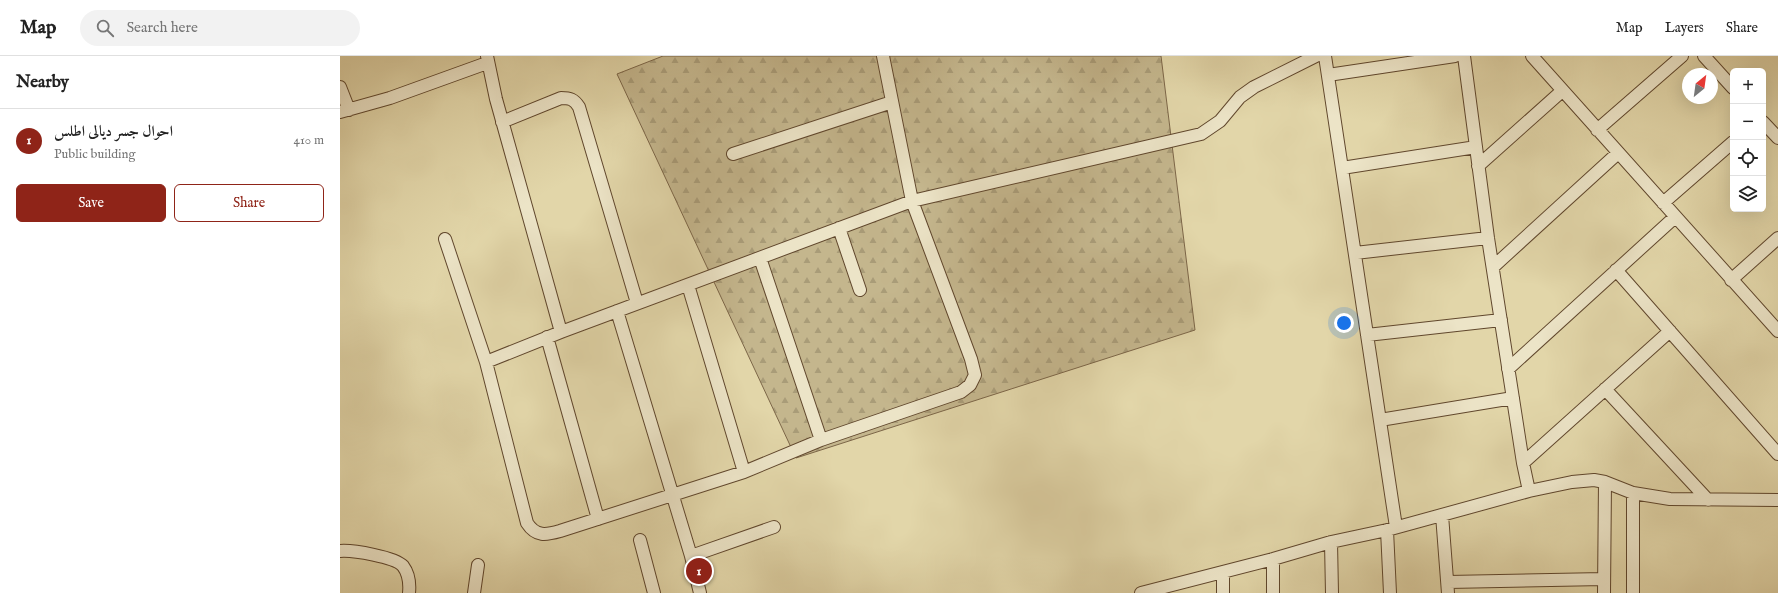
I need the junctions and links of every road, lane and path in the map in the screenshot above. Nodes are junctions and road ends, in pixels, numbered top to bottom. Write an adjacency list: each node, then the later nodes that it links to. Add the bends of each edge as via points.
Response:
1 (883, 56): 14 (street)
2 (1316, 56): 26 (street, via 1249,90 1220,121 1201,134)
3 (1325, 56): 10 (street)
4 (1455, 56): 10 (street)
5 (1464, 56): 21 (street)
6 (1682, 56): 18 (street)
7 (1704, 56): 11 (street)
8 (1539, 58): 13 (street)
9 (487, 59): 15 (street, via 390,98); 16 (street)
10 (1328, 75): 25 (street)
11 (1730, 85)
12 (340, 87): 15 (street)
13 (1562, 91): 18 (street); 24 (street)
14 (892, 102): 23 (street); 26 (street)
15 (344, 111)
16 (502, 122): 40 (street, via 561,98 576,101); 45 (street)
17 (1766, 125): 19 (street)
18 (1597, 130): 22 (street)
19 (1778, 138)
20 (1730, 145): 27 (street)
21 (1476, 147): 24 (street); 25 (street)
22 (1618, 153): 27 (street); 35 (street)
23 (733, 154)
24 (1478, 166): 30 (street)
25 (1342, 168): 33 (street)
26 (912, 201): 29 (street); 53 (street, via 975,375 970,385 961,392)
27 (1663, 203): 28 (street)
28 (1675, 216): 36 (street); 37 (street)
29 (839, 228): 34 (street); 39 (street)
30 (1488, 238): 33 (street); 35 (street)
31 (1778, 238): 37 (street)
32 (445, 239): 48 (street)
33 (1354, 253): 46 (street)
34 (760, 258): 38 (street); 53 (street)
35 (1493, 267): 42 (street)
36 (1616, 270): 44 (street); 49 (street)
37 (1731, 280): 43 (street)
38 (688, 284): 40 (street); 56 (street)
39 (860, 290)
40 (637, 303): 41 (street)
41 (617, 311): 45 (street); 60 (street)
42 (1501, 320): 46 (street); 49 (street)
43 (1778, 330)
44 (1670, 331): 50 (street); 54 (street)
45 (561, 332): 47 (street)
46 (1367, 335): 52 (street)
47 (547, 337): 48 (street); 64 (street)
48 (486, 362): 64 (street, via 527,523 537,534 544,535)
49 (1508, 369): 51 (street)
50 (1605, 389): 55 (street); 61 (street)
51 (1513, 398): 52 (street); 55 (street)
52 (1380, 420): 66 (street)
53 (821, 440): 56 (street)
54 (1778, 454)
55 (1523, 463): 58 (street)
56 (744, 472): 60 (street)
57 (1605, 482): 58 (street, via 1583,480); 59 (street); 74 (street)
58 (1529, 491): 63 (street)
59 (1633, 493): 61 (street, via 1670,499); 87 (street)
60 (672, 495): 64 (street); 70 (street)
61 (1708, 500): 62 (street)
62 (1778, 500)
63 (1442, 515): 66 (street); 75 (street)
64 (598, 519)
65 (774, 527): 70 (street)
66 (1391, 528): 68 (street); 85 (street)
67 (640, 540): 79 (street)
68 (1331, 542): 71 (street); 84 (street)
69 (340, 551): 77 (street, via 350,550 402,565 408,573)
70 (691, 556): 80 (street)
71 (1273, 559): 73 (street); 83 (street)
72 (478, 565): 78 (street)
73 (1222, 572): 76 (street); 82 (street)
74 (1604, 579): 75 (street); 86 (street)
75 (1448, 588)
76 (1163, 591): 81 (street)
77 (409, 593)
78 (474, 593)
79 (654, 593)
80 (700, 593)
81 (1142, 593)
82 (1223, 593)
83 (1273, 593)
84 (1332, 593)
85 (1390, 593)
86 (1604, 593)
87 (1633, 593)

